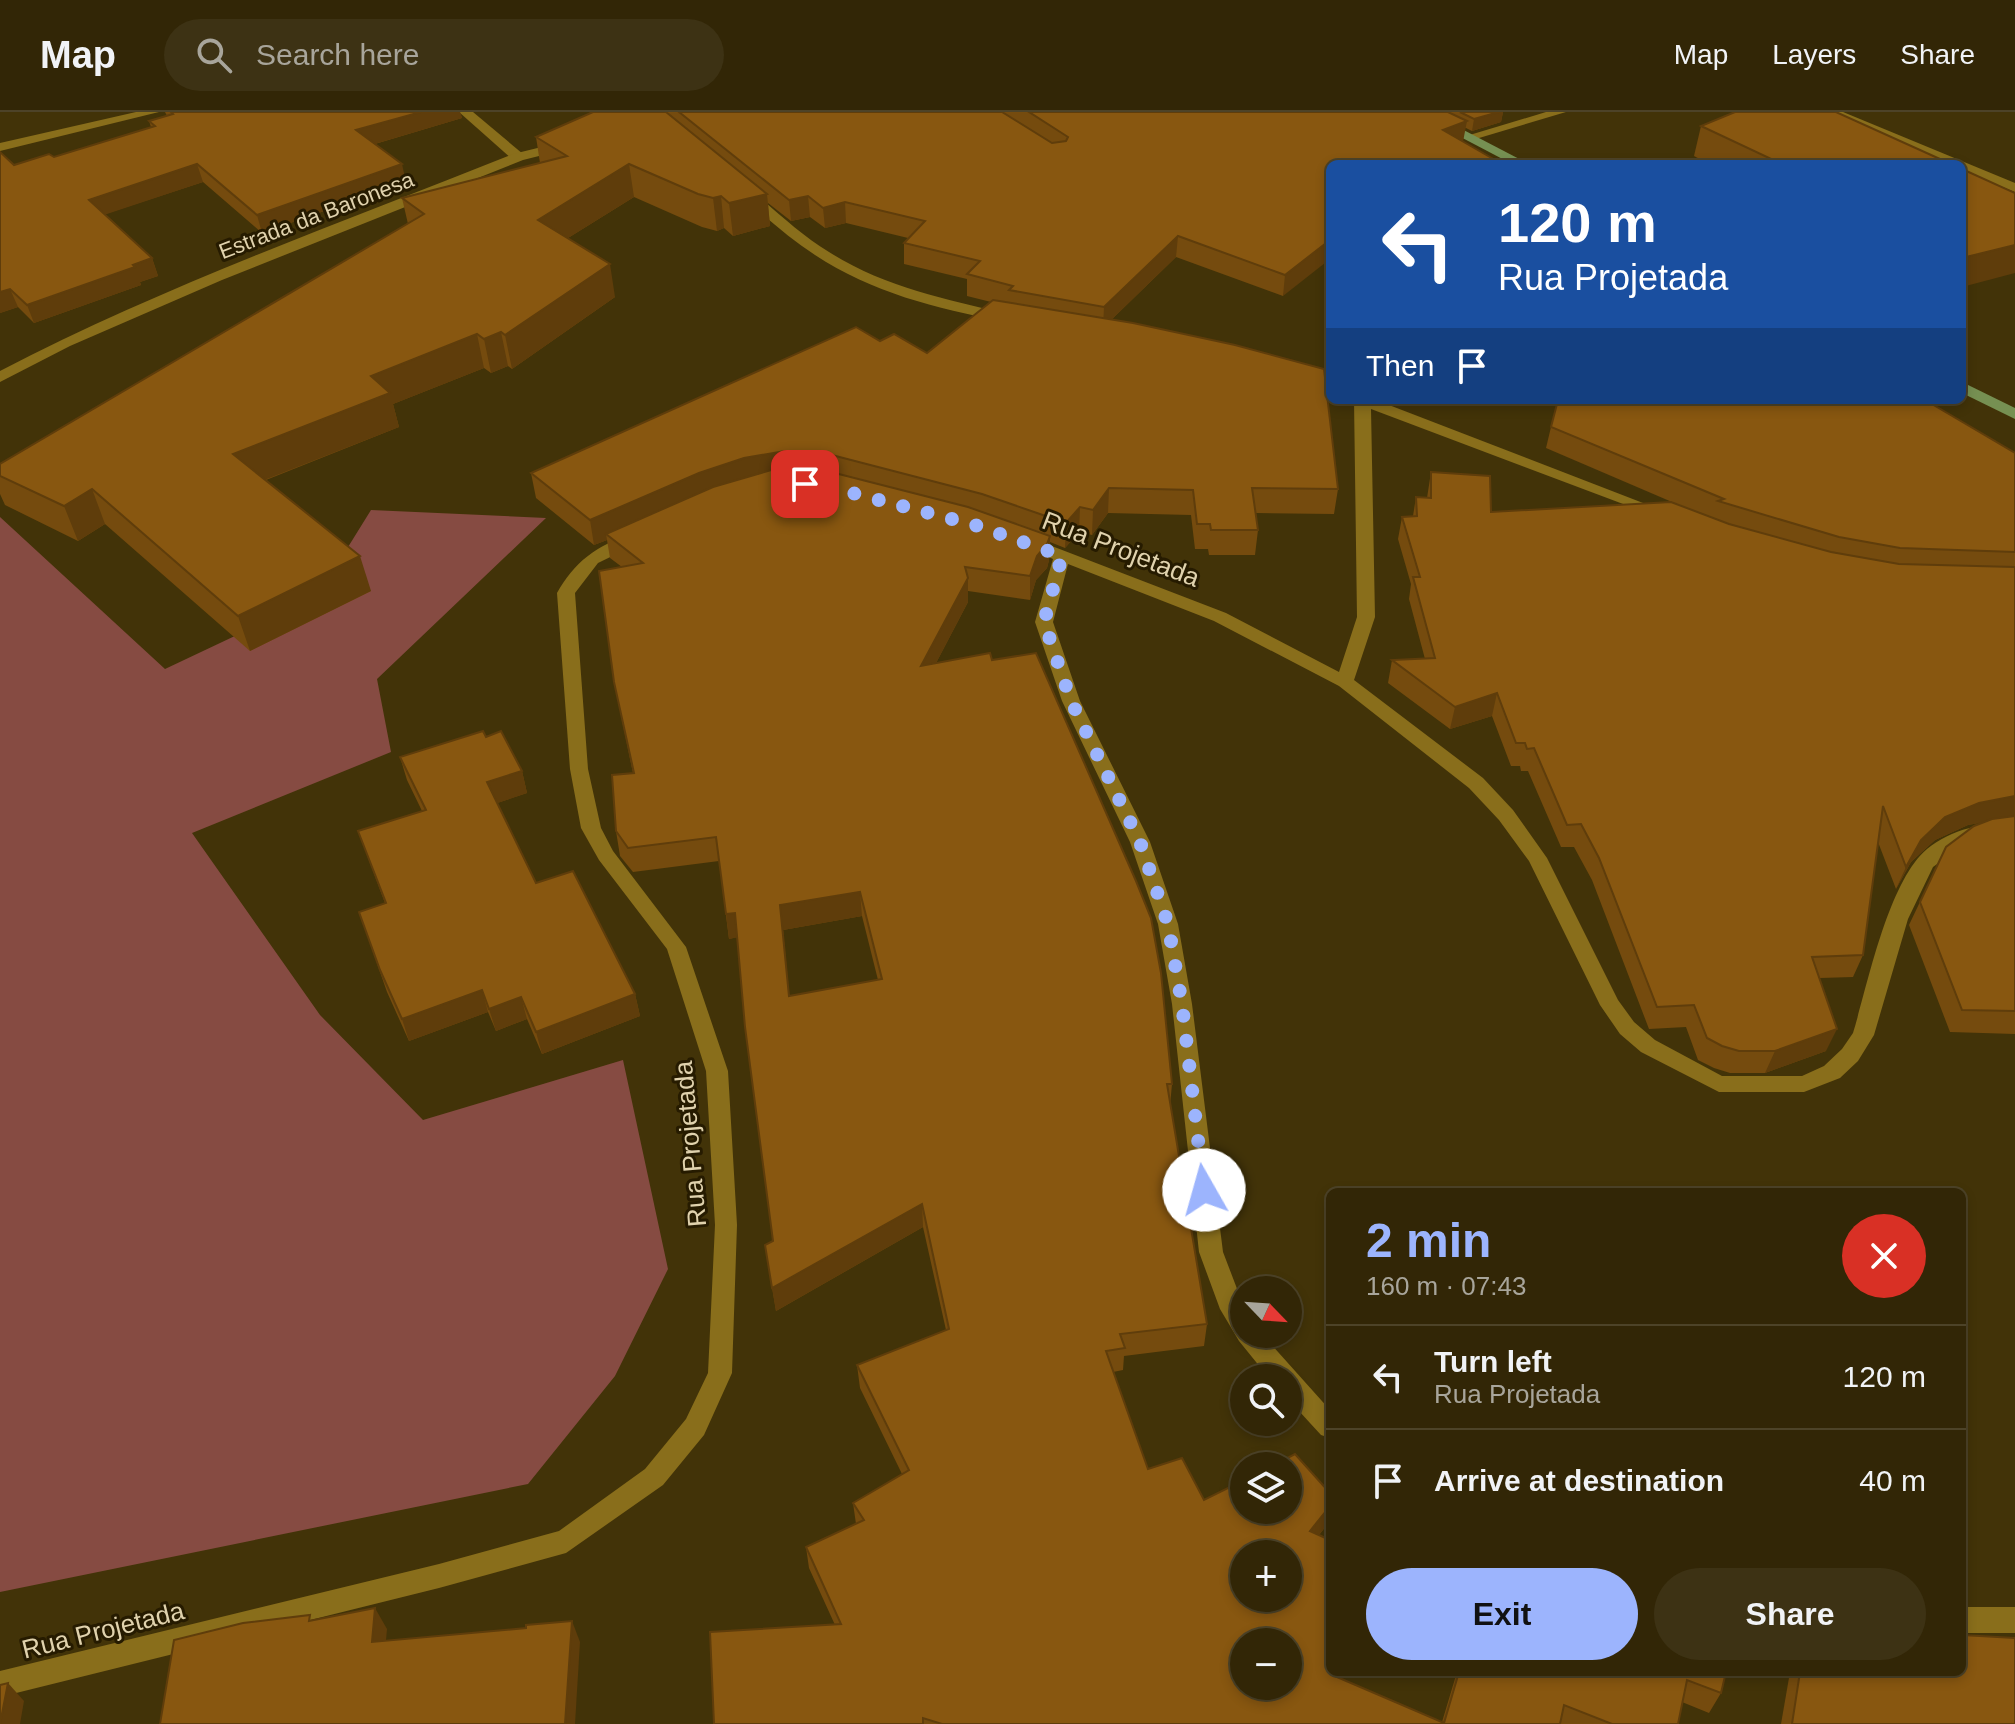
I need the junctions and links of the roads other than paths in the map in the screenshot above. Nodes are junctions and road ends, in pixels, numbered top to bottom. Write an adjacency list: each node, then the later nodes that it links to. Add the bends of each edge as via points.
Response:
1 (153, 112): 8 (street)
2 (465, 112): 9 (street)
3 (1419, 112): 6 (main road)
4 (1560, 112): 6 (street)
5 (1832, 112): 11 (street)
6 (1469, 137): 10 (main road)
7 (580, 141): 9 (street, Estrada da Baronesa)
8 (0, 147)
9 (518, 157): 16 (street, Estrada da Baronesa, via 217,277)
10 (1514, 160)
11 (1948, 160)
12 (1966, 168): 14 (street)
13 (740, 188): 15 (street, via 824,255 877,282 944,305)
14 (2015, 188)
15 (1015, 320)
16 (0, 377)
17 (1966, 389): 20 (main road)
18 (1363, 404): 25 (street, via 1366,617)
19 (1374, 404): 21 (street)
20 (2015, 414)
21 (1670, 516)
22 (654, 530): 34 (street, Rua Projetada, via 599,553 578,570 566,593 579,769 591,828 676,947 717,1071 726,1225 720,1373 695,1427 654,1477 566,1541)
23 (1004, 535): 24 (street, Rua Projetada)
24 (1062, 556): 25 (street, Rua Projetada, via 1220,617); 27 (street, via 1044,622 1071,701 1140,842 1168,924 1211,1252)
25 (1345, 682): 26 (street, Rua Projetada, via 1476,783 1506,815 1537,858 1610,1005 1627,1028 1648,1046 1719,1084 1804,1084 1832,1072 1863,1035 1907,896 1926,862 1954,842 1989,829)
26 (2015, 827)
27 (1230, 1305)
28 (1256, 1348): 29 (street)
29 (1271, 1364)
30 (1302, 1397): 31 (street)
31 (1326, 1423)
32 (1966, 1620): 33 (street)
33 (2015, 1620)
34 (0, 1684)

